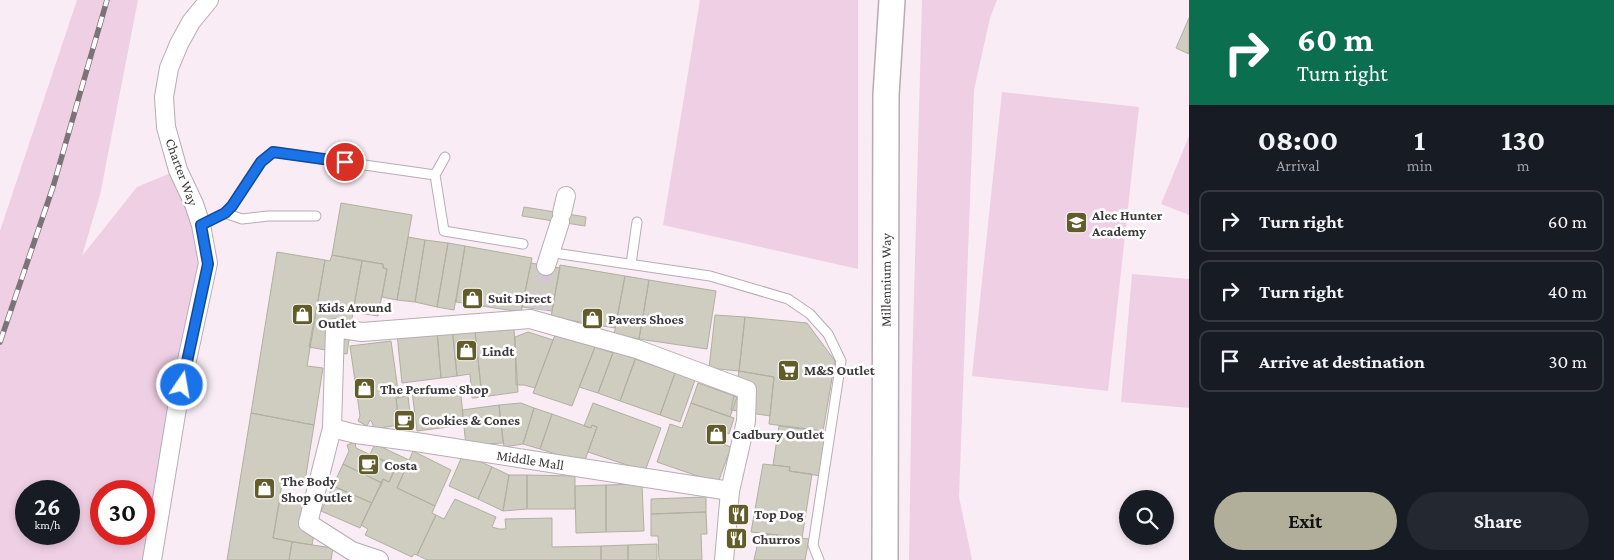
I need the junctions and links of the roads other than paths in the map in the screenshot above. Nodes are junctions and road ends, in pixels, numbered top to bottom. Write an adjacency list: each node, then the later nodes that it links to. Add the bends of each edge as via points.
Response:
1 (208, 0): 9 (street, Charter Way, via 179,44 169,68 164,97 166,128 178,170)
2 (892, 0): 20 (main road, Millennium Way, via 886,95)
3 (445, 157): 4 (lane)
4 (435, 175): 6 (lane, via 273,152 261,162); 10 (lane, via 444,231)
5 (566, 196): 13 (street)
6 (225, 213): 7 (lane, via 242,219); 9 (lane)
7 (316, 216)
8 (637, 222): 12 (lane)
9 (201, 225): 16 (street, Charter Way, via 208,264 178,402)
10 (523, 244)
11 (562, 254): 12 (lane)
12 (631, 264): 19 (lane, via 710,276 788,299 810,314 828,334 840,361 813,545)
13 (546, 266)
14 (332, 428): 15 (street, Middle Mall); 15 (street, via 335,328 362,332 530,319 537,315 747,390 746,420); 17 (street, via 308,523 352,551)
15 (730, 491): 18 (street)
16 (154, 559)
17 (379, 560)
18 (724, 560)
19 (819, 560)
20 (885, 560)

